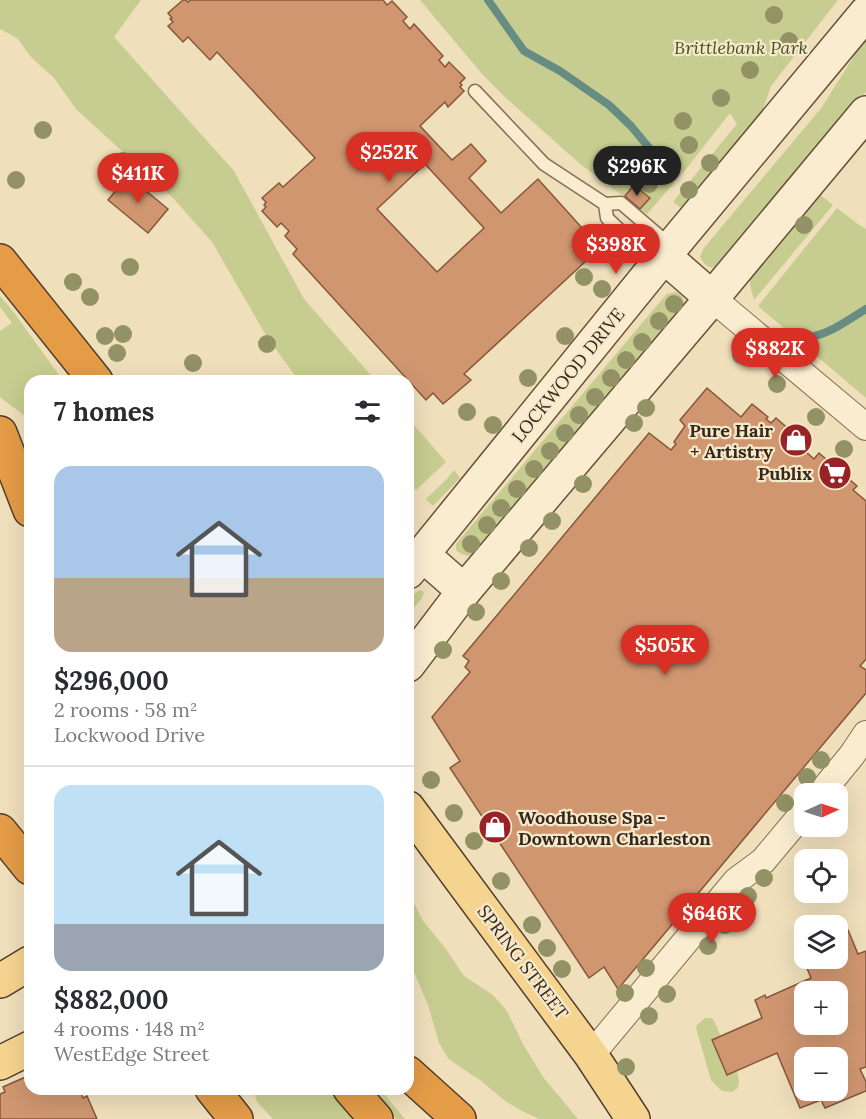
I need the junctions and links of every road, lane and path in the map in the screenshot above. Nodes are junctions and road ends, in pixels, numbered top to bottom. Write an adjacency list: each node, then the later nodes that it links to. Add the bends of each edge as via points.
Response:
1 (866, 13): 5 (main road, LOCKWOOD DRIVE)
2 (475, 91): 4 (lane, via 544,164)
3 (866, 113): 7 (main road)
4 (605, 204): 5 (lane, via 607,218); 5 (lane, via 621,203)
5 (664, 256): 7 (main road); 12 (main road, LOCKWOOD DRIVE)
6 (0, 261): 8 (highway)
7 (712, 298): 9 (street); 13 (main road)
8 (91, 375)
9 (866, 427)
10 (0, 433): 11 (highway)
11 (24, 495)
12 (415, 563): 13 (main road)
13 (464, 591): 14 (main road)
14 (414, 657)
15 (866, 734): 16 (street)
16 (829, 783)
17 (414, 816): 24 (main road, SPRING STREET)
18 (794, 824): 24 (street, via 763,861 736,881)
19 (0, 831): 20 (highway)
20 (24, 861)
21 (24, 967): 22 (main road)
22 (0, 981)
23 (24, 1051): 25 (main road)
24 (591, 1055): 32 (main road, SPRING STREET)
25 (0, 1063)
26 (414, 1078): 31 (highway)
27 (217, 1095): 29 (highway)
28 (355, 1095): 30 (highway)
29 (236, 1119)
30 (376, 1119)
31 (459, 1119)
32 (633, 1119)

